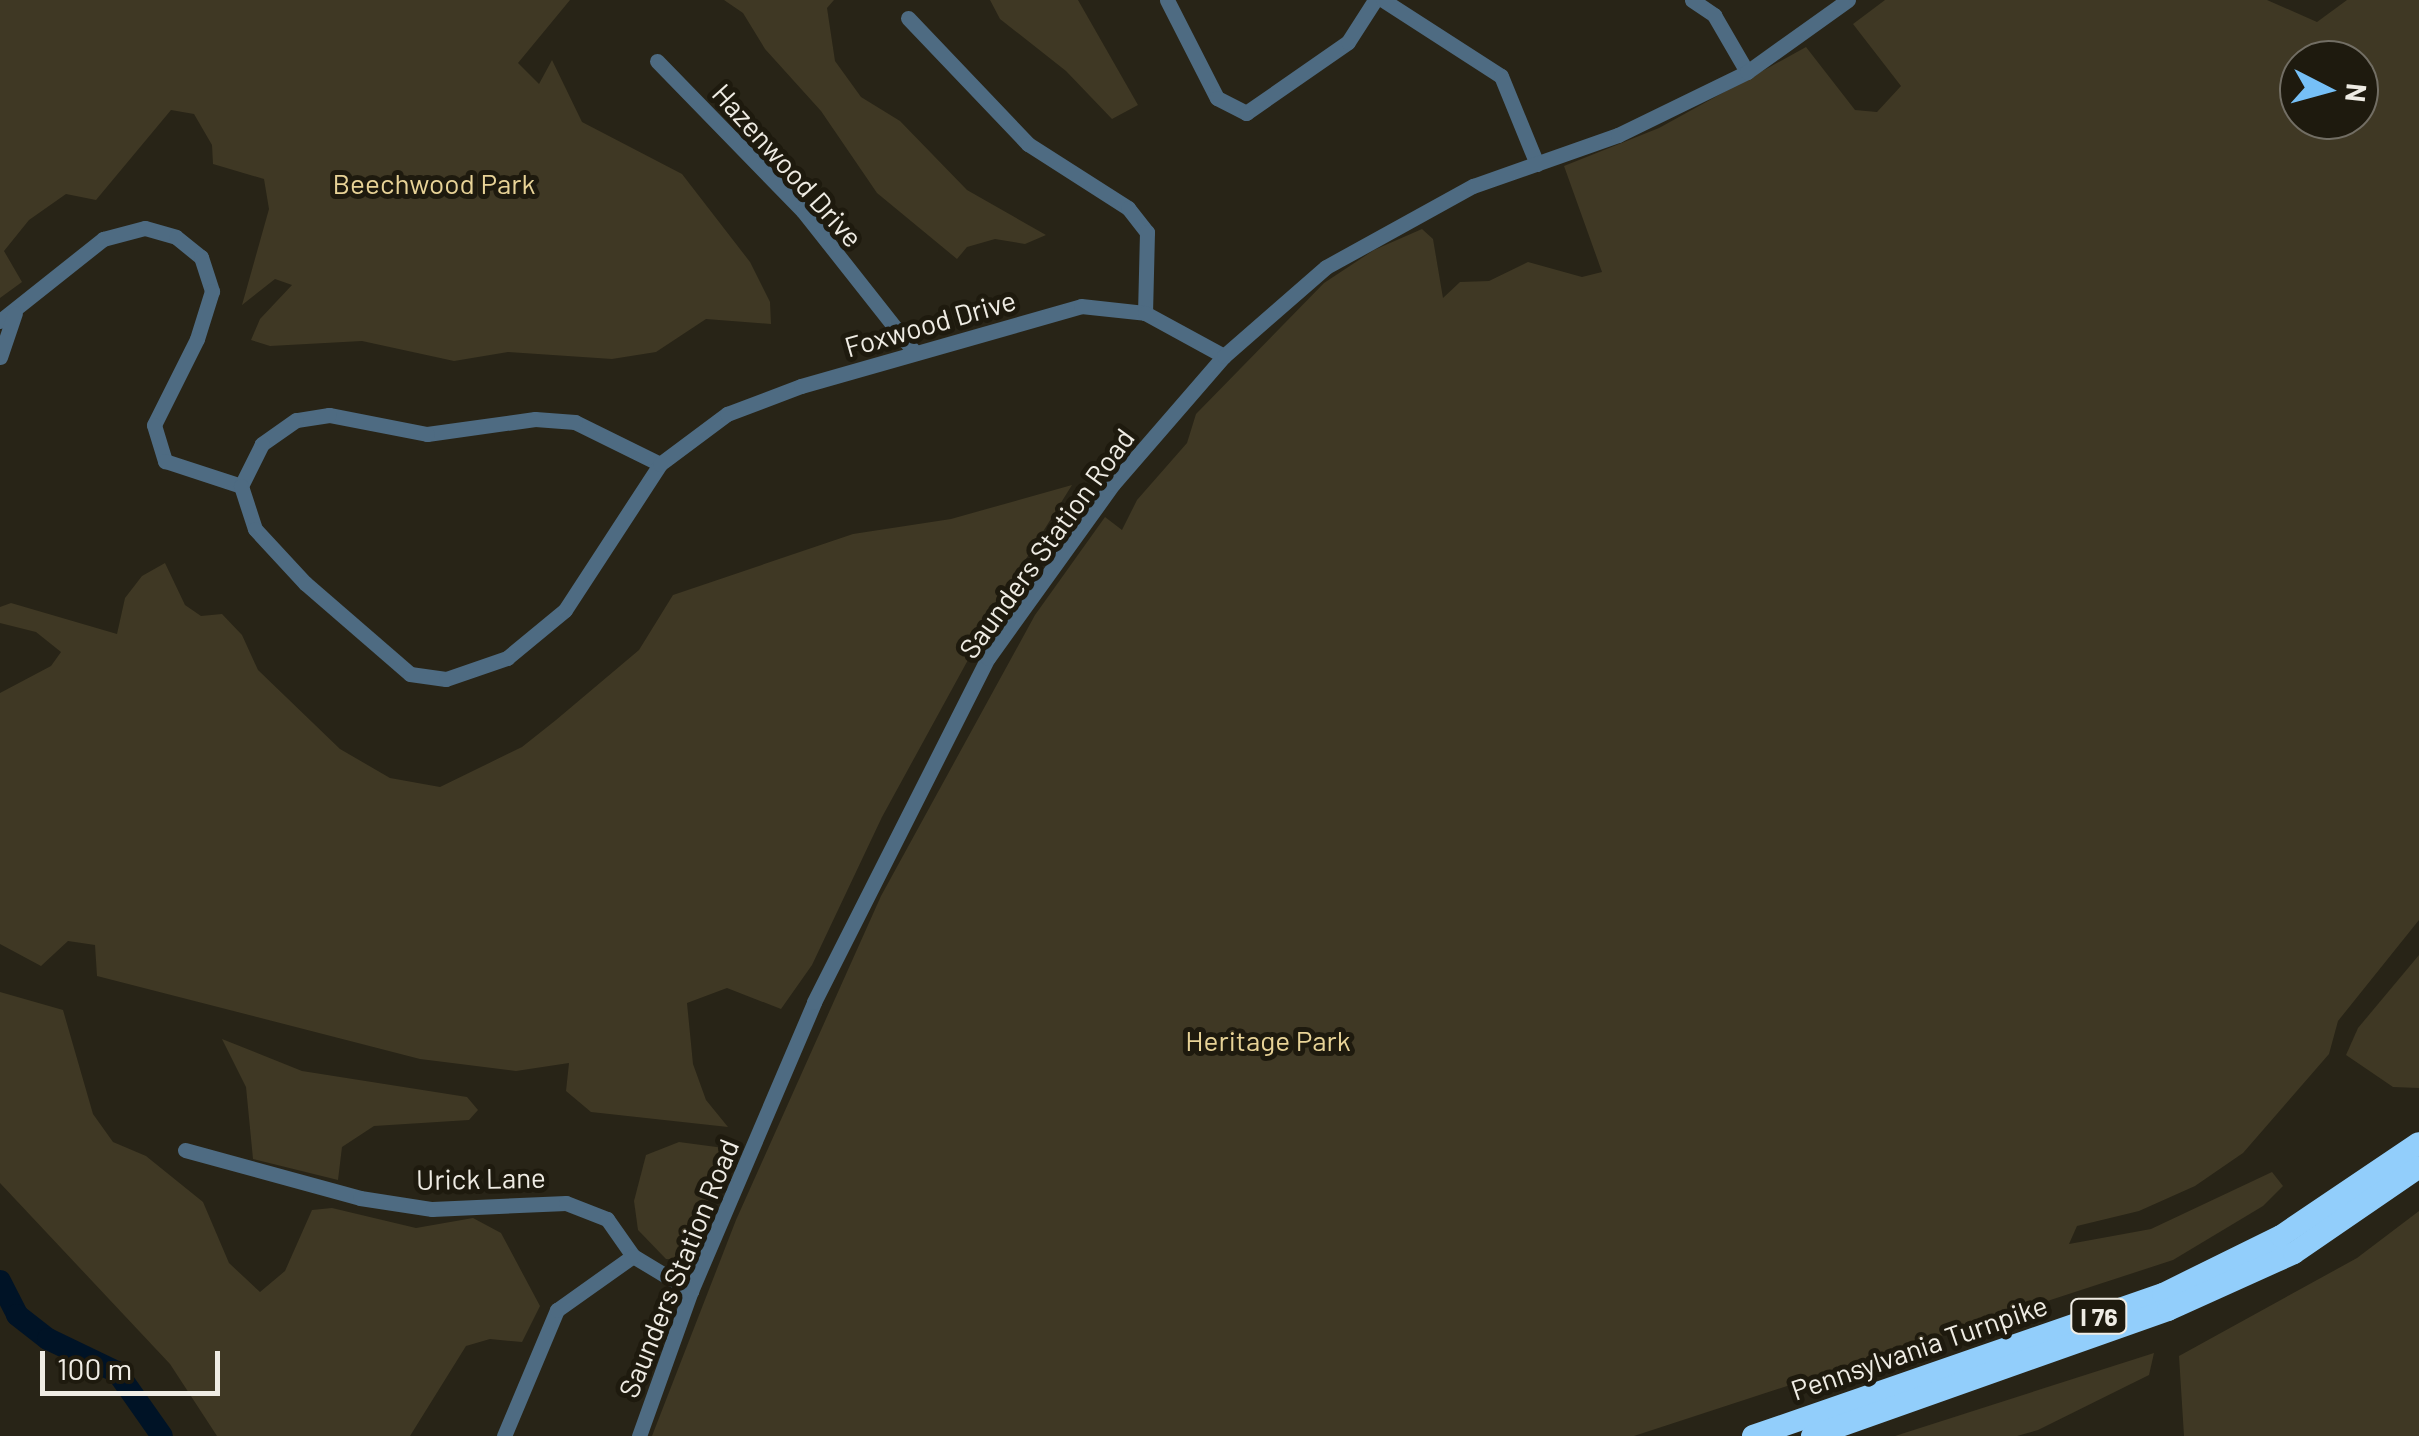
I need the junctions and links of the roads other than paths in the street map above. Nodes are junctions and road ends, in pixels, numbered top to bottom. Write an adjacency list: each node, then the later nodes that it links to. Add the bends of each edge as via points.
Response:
1 (1167, 0): 2 (street, via 1217,98 1246,113 1348,42)
2 (1379, 0): 8 (street, via 1500,76)
3 (1692, 0): 7 (street, via 1714,15)
4 (1848, 0): 7 (street, Saunders Station Road)
5 (908, 18): 9 (street, via 1028,144 1128,208 1147,232)
6 (657, 61): 11 (street, Hazenwood Drive, via 803,211)
7 (1747, 72): 8 (street, Saunders Station Road, via 1618,135)
8 (1537, 164): 12 (street, Saunders Station Road, via 1455,194 1326,266)
9 (1145, 313): 11 (street, Foxwood Drive, via 1081,306); 12 (street, Foxwood Drive)
10 (8, 317): 13 (street); 15 (street, via 102,239 145,228 176,236 201,258 212,291 197,339 154,425 166,461)
11 (915, 353): 14 (street, Foxwood Drive, via 726,414)
12 (1224, 356): 20 (street, Saunders Station Road, via 1114,484 988,658 814,1002)
13 (0, 357)
14 (660, 464): 15 (street, via 575,422 535,419 427,434 329,415 296,420 262,444); 15 (street, Foxwood Drive, via 566,610 508,658 446,680 410,674 305,584 255,529)
15 (241, 486)
16 (2419, 1144): 23 (highway, Pennsylvania Turnpike / I 76, via 2280,1236 2163,1294)
17 (185, 1150): 19 (street, Urick Lane, via 360,1198 414,1206 566,1203 608,1219)
18 (2419, 1167): 24 (highway, Pennsylvania Turnpike / I 76, via 2294,1253 2168,1310)
19 (633, 1256): 20 (street, Urick Lane); 21 (street, via 557,1310)
20 (691, 1292): 22 (street, Saunders Station Road)
21 (504, 1436)
22 (639, 1436)
23 (1753, 1436)
24 (1812, 1436)

